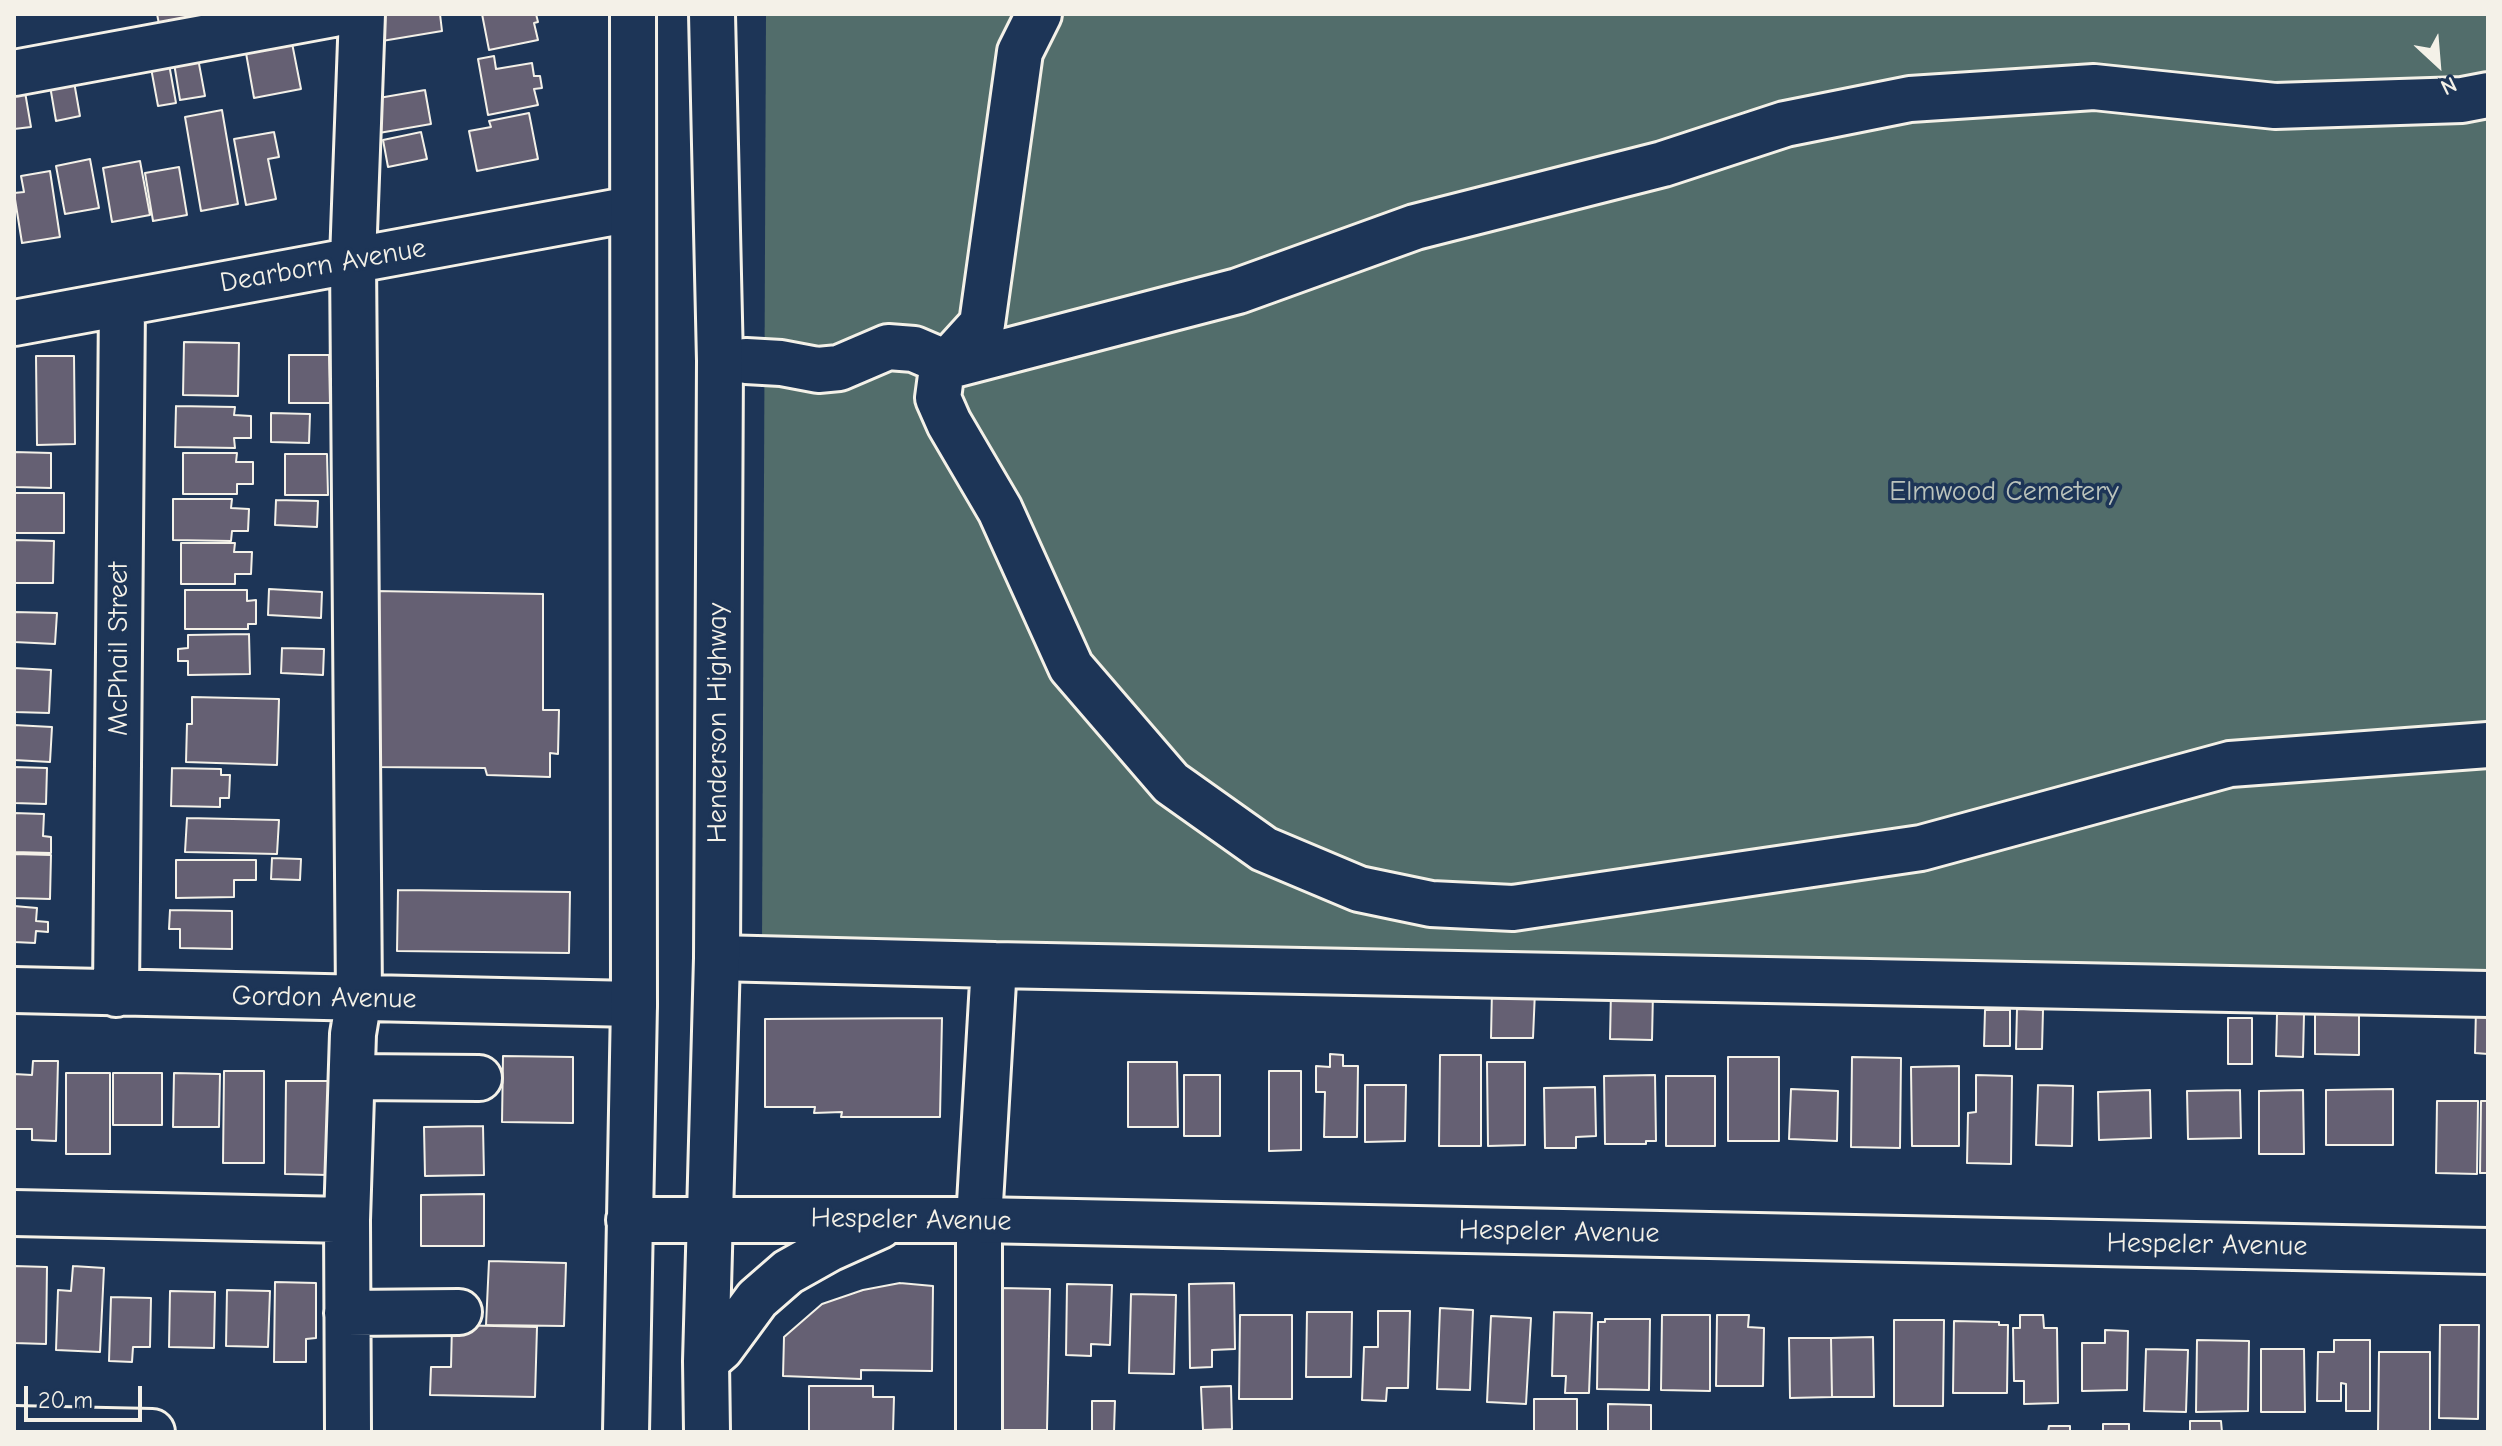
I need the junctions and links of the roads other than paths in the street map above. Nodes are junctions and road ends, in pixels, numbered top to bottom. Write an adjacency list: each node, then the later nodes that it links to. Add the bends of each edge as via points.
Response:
1 (333, 14): 6 (main road)
2 (362, 14): 9 (main road)
3 (633, 14): 8 (main road)
4 (712, 14): 15 (main road, Henderson Highway, via 720,361)
5 (1039, 14): 13 (main road, via 1020,52 982,324)
6 (14, 73)
7 (2488, 95): 13 (main road, via 2275,106 2094,87 1910,99 1785,124 1663,164 1415,227 1238,291)
8 (632, 209): 9 (main road, Dearborn Avenue); 21 (main road)
9 (353, 259): 10 (main road, Dearborn Avenue); 20 (main road)
10 (122, 304): 11 (main road, Dearborn Avenue); 18 (main road, McPhail Street)
11 (14, 323)
12 (746, 361): 13 (main road, via 839,368 888,347 914,349 935,358)
13 (942, 368): 14 (main road, via 938,398 1000,510 1071,667 1171,783 1264,849 1359,889 1431,904 1513,908 1921,848 2230,764)
14 (2488, 745)
15 (717, 958): 16 (main road); 25 (main road, Henderson Highway)
16 (994, 965): 19 (main road); 29 (main road)
17 (14, 990): 18 (main road, Gordon Avenue)
18 (116, 994): 20 (main road, Gordon Avenue)
19 (2488, 994)
20 (359, 998): 21 (main road, Gordon Avenue); 22 (main road)
21 (634, 1004): 27 (main road)
22 (352, 1077): 23 (main road); 26 (main road)
23 (479, 1078)
24 (14, 1213): 26 (main road)
25 (710, 1219): 27 (main road, Hespeler Avenue); 28 (main road, Hespeler Avenue); 33 (main road, Henderson Highway)
26 (347, 1220): 32 (main road)
27 (629, 1220): 37 (main road)
28 (895, 1220): 29 (main road, Hespeler Avenue); 33 (main road, via 788,1272 757,1299)
29 (979, 1220): 30 (main road, Hespeler Avenue); 39 (main road)
30 (2488, 1251)
31 (459, 1312): 32 (main road)
32 (347, 1313): 36 (main road)
33 (706, 1361): 38 (main road, Henderson Highway)
34 (14, 1429): 35 (main road)
35 (152, 1432)
36 (348, 1432)
37 (626, 1432)
38 (707, 1432)
39 (979, 1432)

